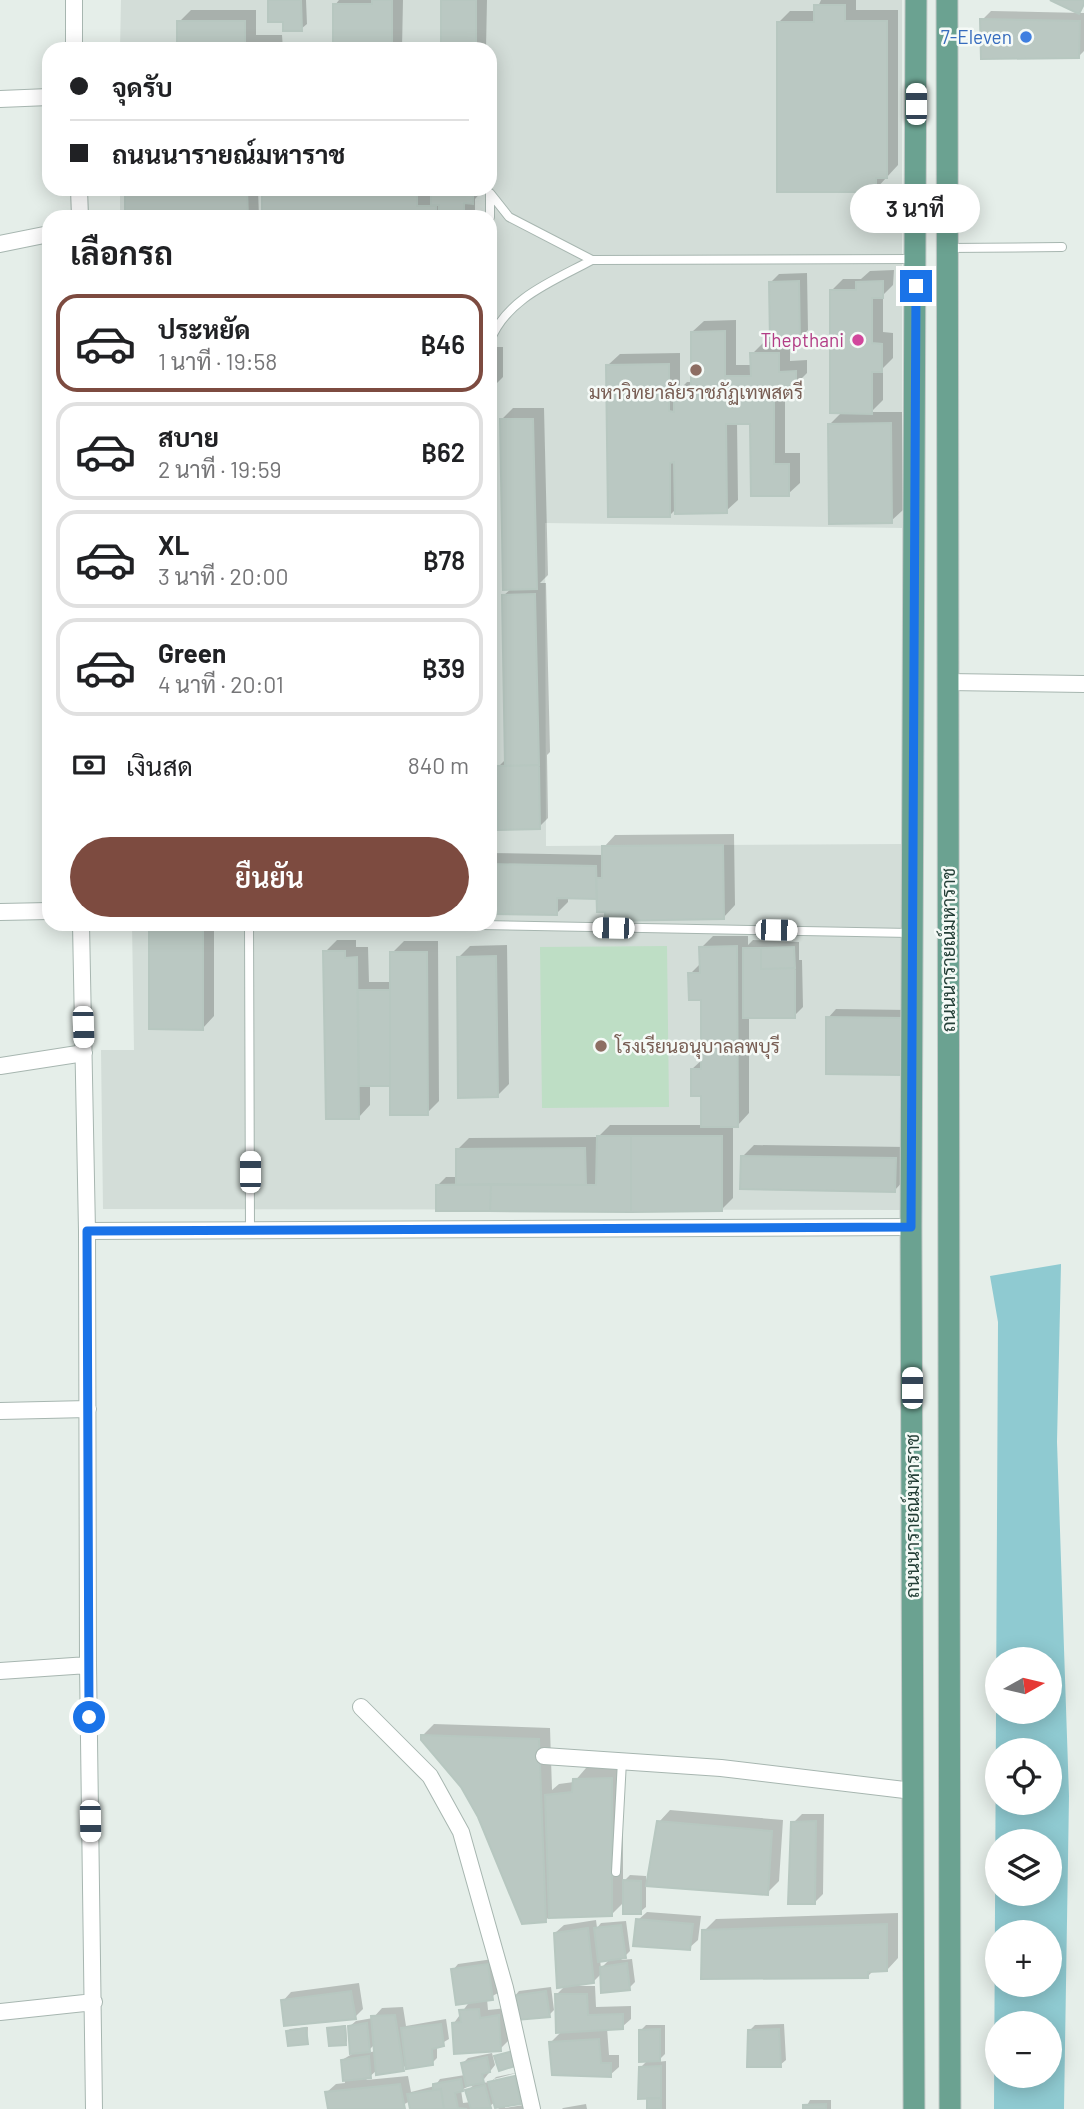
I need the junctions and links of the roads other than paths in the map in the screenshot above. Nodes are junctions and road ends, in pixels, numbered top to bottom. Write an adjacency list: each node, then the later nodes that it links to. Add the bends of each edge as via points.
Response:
1 (74, 0): 4 (street)
2 (916, 0): 12 (main road, ถนนนารายณ์มหาราช)
3 (947, 0): 11 (main road, ถนนนารายณ์มหาราช)
4 (74, 42)
5 (42, 97): 6 (street)
6 (0, 99)
7 (492, 196): 13 (lane, via 509,217)
8 (42, 235): 9 (street)
9 (0, 244)
10 (1062, 247): 11 (lane)
11 (947, 248): 15 (main road, ถนนนารายณ์มหาราช)
12 (916, 259): 13 (lane); 22 (main road, ถนนนารายณ์มหาราช)
13 (592, 260): 14 (lane, via 515,303)
14 (497, 324)
15 (948, 682): 16 (street); 42 (main road, ถนนนารายณ์มหาราช)
16 (1084, 684)
17 (42, 911): 18 (street)
18 (0, 912)
19 (497, 925): 22 (lane)
20 (81, 931): 23 (street)
21 (249, 931): 26 (lane)
22 (913, 933): 25 (main road, ถนนนารายณ์มหาราช)
23 (84, 1053): 24 (street); 27 (street)
24 (0, 1066)
25 (911, 1227): 26 (street); 35 (main road, ถนนนารายณ์มหาราช)
26 (250, 1228): 27 (street)
27 (87, 1231): 28 (street)
28 (88, 1409): 29 (street); 30 (street)
29 (0, 1411)
30 (88, 1665): 31 (street); 37 (street)
31 (0, 1671)
32 (361, 1707): 40 (street, via 430,1776 461,1832 505,1988)
33 (544, 1756): 34 (street)
34 (622, 1761): 35 (street); 36 (lane)
35 (913, 1791): 41 (main road, ถนนนารายณ์มหาราช)
36 (616, 1872)
37 (94, 2002): 38 (street); 39 (street)
38 (0, 2012)
39 (94, 2109)
40 (532, 2109)
41 (914, 2109)
42 (950, 2109)

